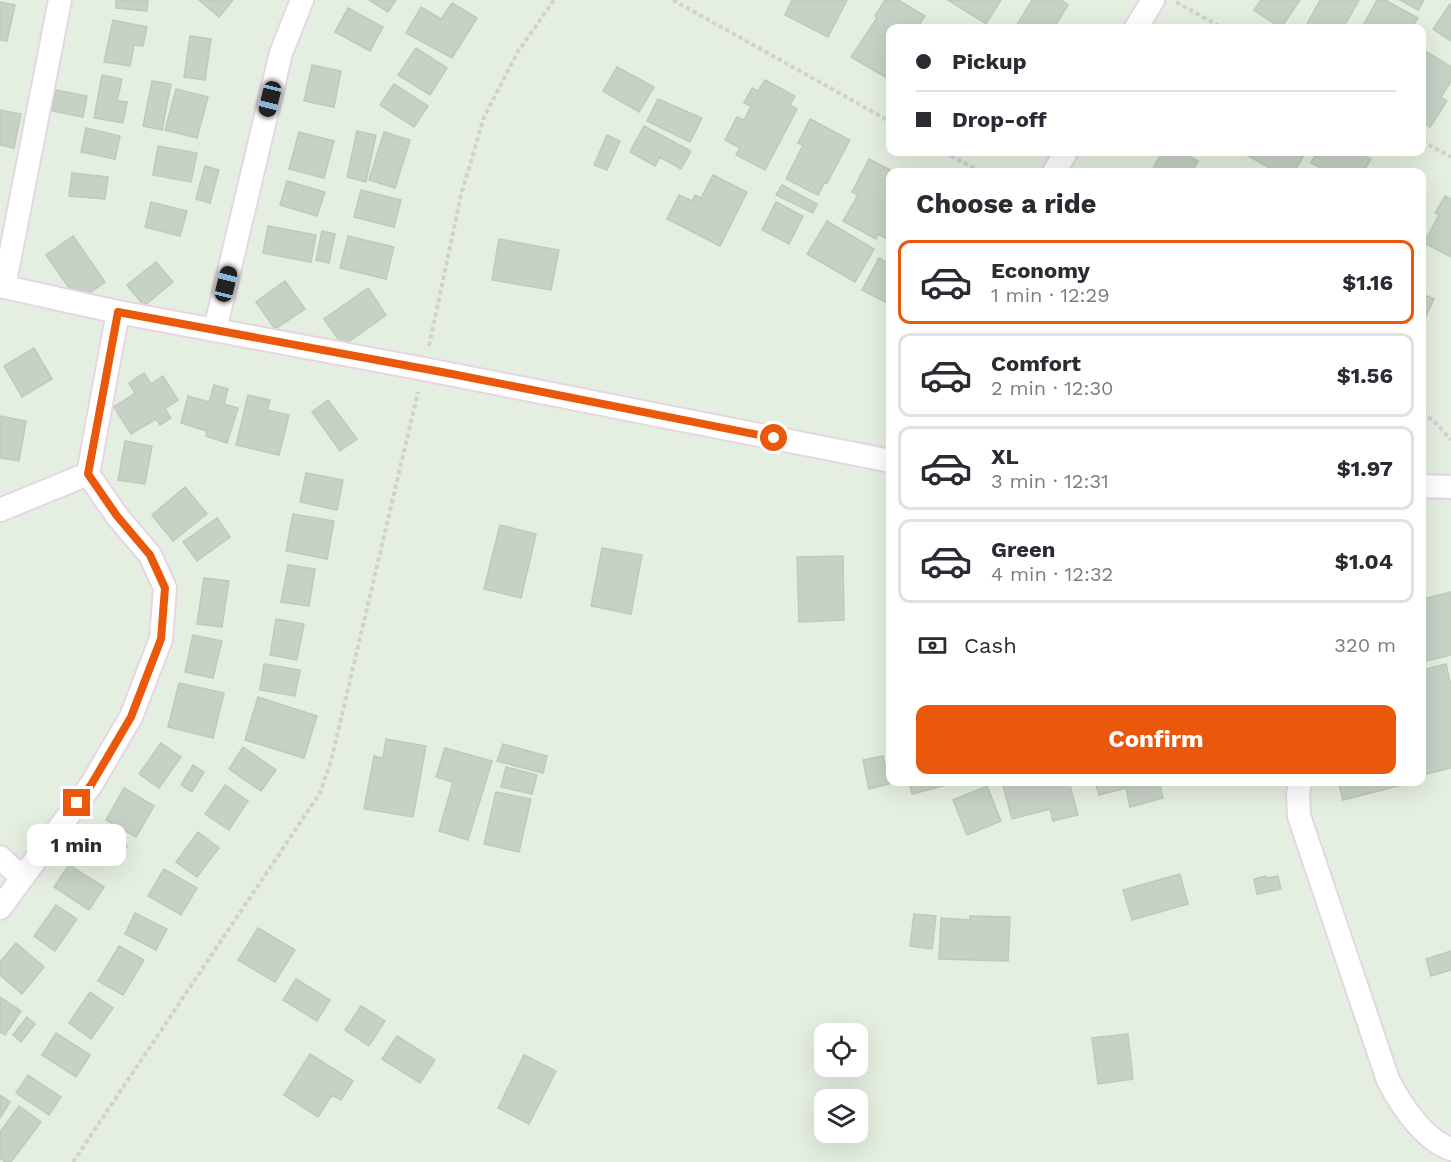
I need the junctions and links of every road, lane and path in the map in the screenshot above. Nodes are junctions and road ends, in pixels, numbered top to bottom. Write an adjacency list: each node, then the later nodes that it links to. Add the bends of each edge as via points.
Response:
1 (60, 0): 14 (street)
2 (302, 0): 16 (street, via 282,53)
3 (554, 0): 17 (path, via 517,53 484,117 461,195)
4 (674, 0): 9 (path)
5 (1153, 0): 7 (street)
6 (1173, 0): 8 (path)
7 (1138, 24)
8 (1216, 24)
9 (886, 119)
10 (1426, 143): 12 (path)
11 (951, 156): 13 (path)
12 (1451, 157)
13 (974, 168)
14 (2, 287): 15 (street)
15 (118, 312): 16 (street); 21 (street)
16 (215, 330): 17 (street)
17 (424, 369): 20 (street); 30 (path, via 332,757 320,793)
18 (1426, 416): 19 (path)
19 (1451, 440)
20 (886, 460)
21 (88, 474): 24 (street); 27 (street, via 150,555 165,588 161,639 131,717 91,785)
22 (1426, 486): 23 (street)
23 (1451, 488)
24 (0, 510)
25 (1299, 786): 29 (street, via 1299,816 1388,1080 1397,1098 1426,1133 1440,1146)
26 (0, 857): 27 (street)
27 (21, 878): 28 (street)
28 (0, 908)
29 (1451, 1149)
30 (73, 1162)

